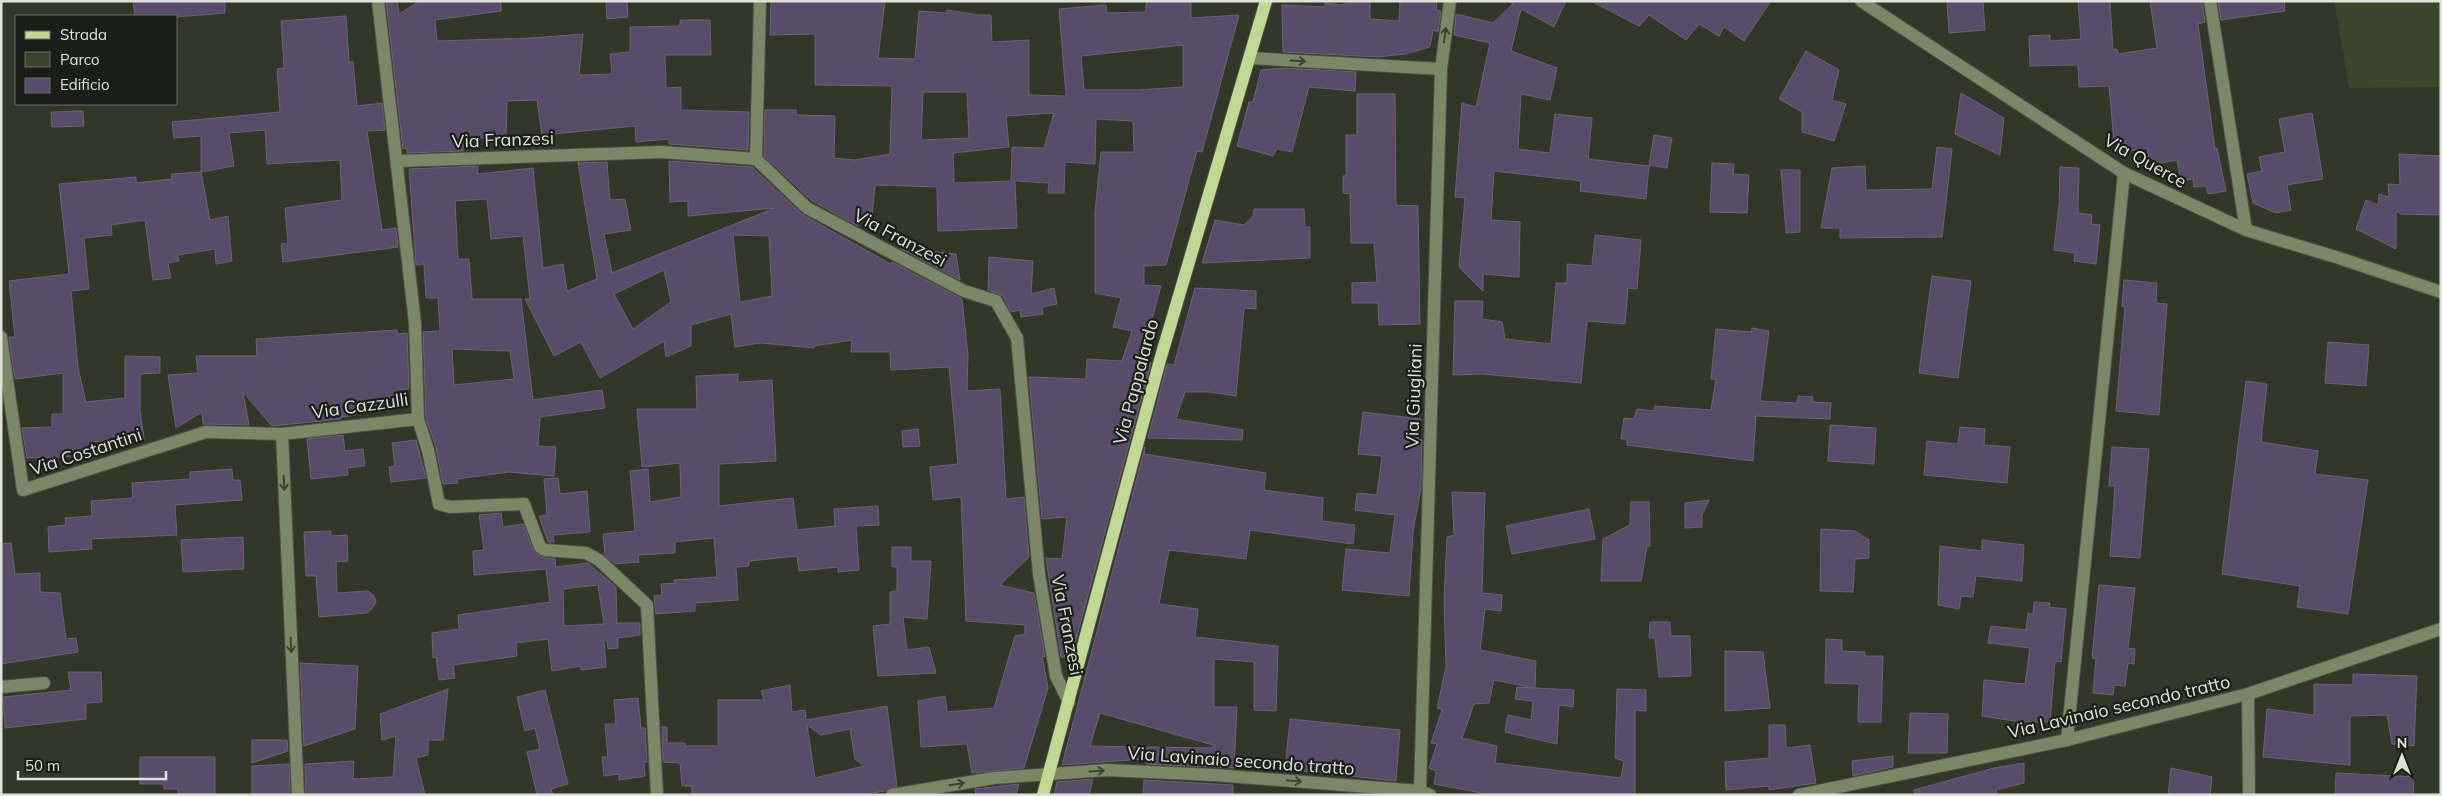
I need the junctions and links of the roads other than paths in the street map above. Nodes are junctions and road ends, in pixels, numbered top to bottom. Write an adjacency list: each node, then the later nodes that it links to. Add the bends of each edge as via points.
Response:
1 (378, 1): 10 (street, Via Cazzulli)
2 (760, 1): 9 (street)
3 (1266, 1): 7 (main road, Via Pappalardo)
4 (1450, 1): 8 (street, Via Giugliani, one-way to 4)
5 (1862, 1): 11 (street, Via Querce)
6 (2210, 1): 12 (street)
7 (1250, 58): 8 (street, one-way to 8); 21 (main road, Via Pappalardo, via 1160,360)
8 (1441, 69): 24 (street, Via Giugliani)
9 (756, 159): 10 (street, Via Franzesi, via 662,152); 21 (street, Via Franzesi, via 806,208 964,291 996,301 1017,338 1039,574 1056,676)
10 (397, 161): 15 (street, Via Cazzulli, via 415,323)
11 (2124, 173): 12 (street, Via Querce); 22 (street)
12 (2246, 230): 13 (street, Via Querce)
13 (2441, 292)
14 (1, 337): 16 (street, Via Costantini, via 23,490 206,432)
15 (418, 419): 16 (street, Via Cazzulli); 26 (street, via 439,504 450,507 524,504 540,547 592,556 647,605)
16 (282, 434): 25 (street, one-way to 25)
17 (2441, 629): 20 (street, Via Lavinaio secondo tratto)
18 (44, 684): 19 (street)
19 (1, 687)
20 (2248, 694): 22 (street, Via Lavinaio secondo tratto); 30 (street)
21 (1068, 702): 23 (main road, Via Pappalardo)
22 (2067, 740): 29 (street, Via Lavinaio secondo tratto)
23 (1048, 774): 24 (street, Via Lavinaio secondo tratto, one-way to 24, via 1107,770 1214,775); 27 (street, Via Lavinaio secondo tratto, one-way to 23, via 994,778); 28 (main road, Via Pappalardo)
24 (1425, 793)
25 (298, 795)
26 (657, 795)
27 (892, 795)
28 (1043, 795)
29 (1799, 795)
30 (2248, 795)

